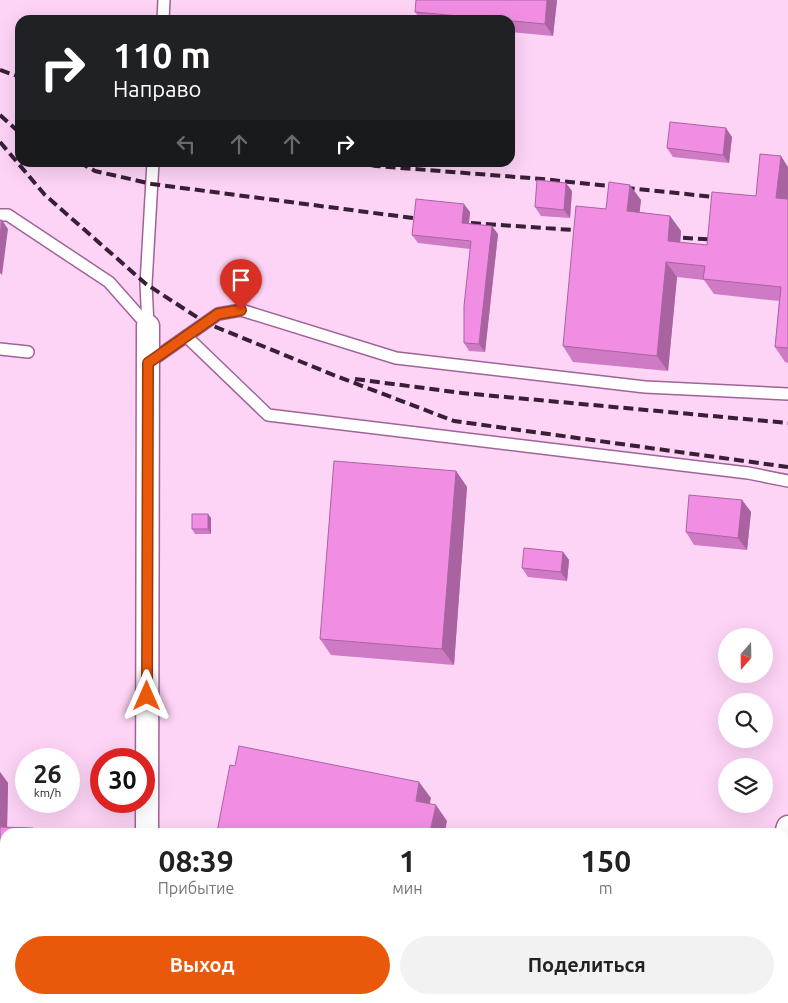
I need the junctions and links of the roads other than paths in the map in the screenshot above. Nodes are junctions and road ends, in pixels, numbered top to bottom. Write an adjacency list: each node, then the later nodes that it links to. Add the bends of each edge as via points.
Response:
1 (164, 0): 2 (lane)
2 (163, 15)
3 (153, 167): 5 (lane, via 146,284)
4 (0, 215): 5 (lane, via 8,215 109,282)
5 (148, 326): 9 (street)
6 (186, 336): 9 (lane); 10 (lane, via 218,314 241,310 396,358 645,387); 11 (lane, via 268,415 748,473)
7 (0, 350): 8 (lane)
8 (28, 352)
9 (148, 363): 12 (street)
10 (788, 394)
11 (788, 481)
12 (147, 828)

